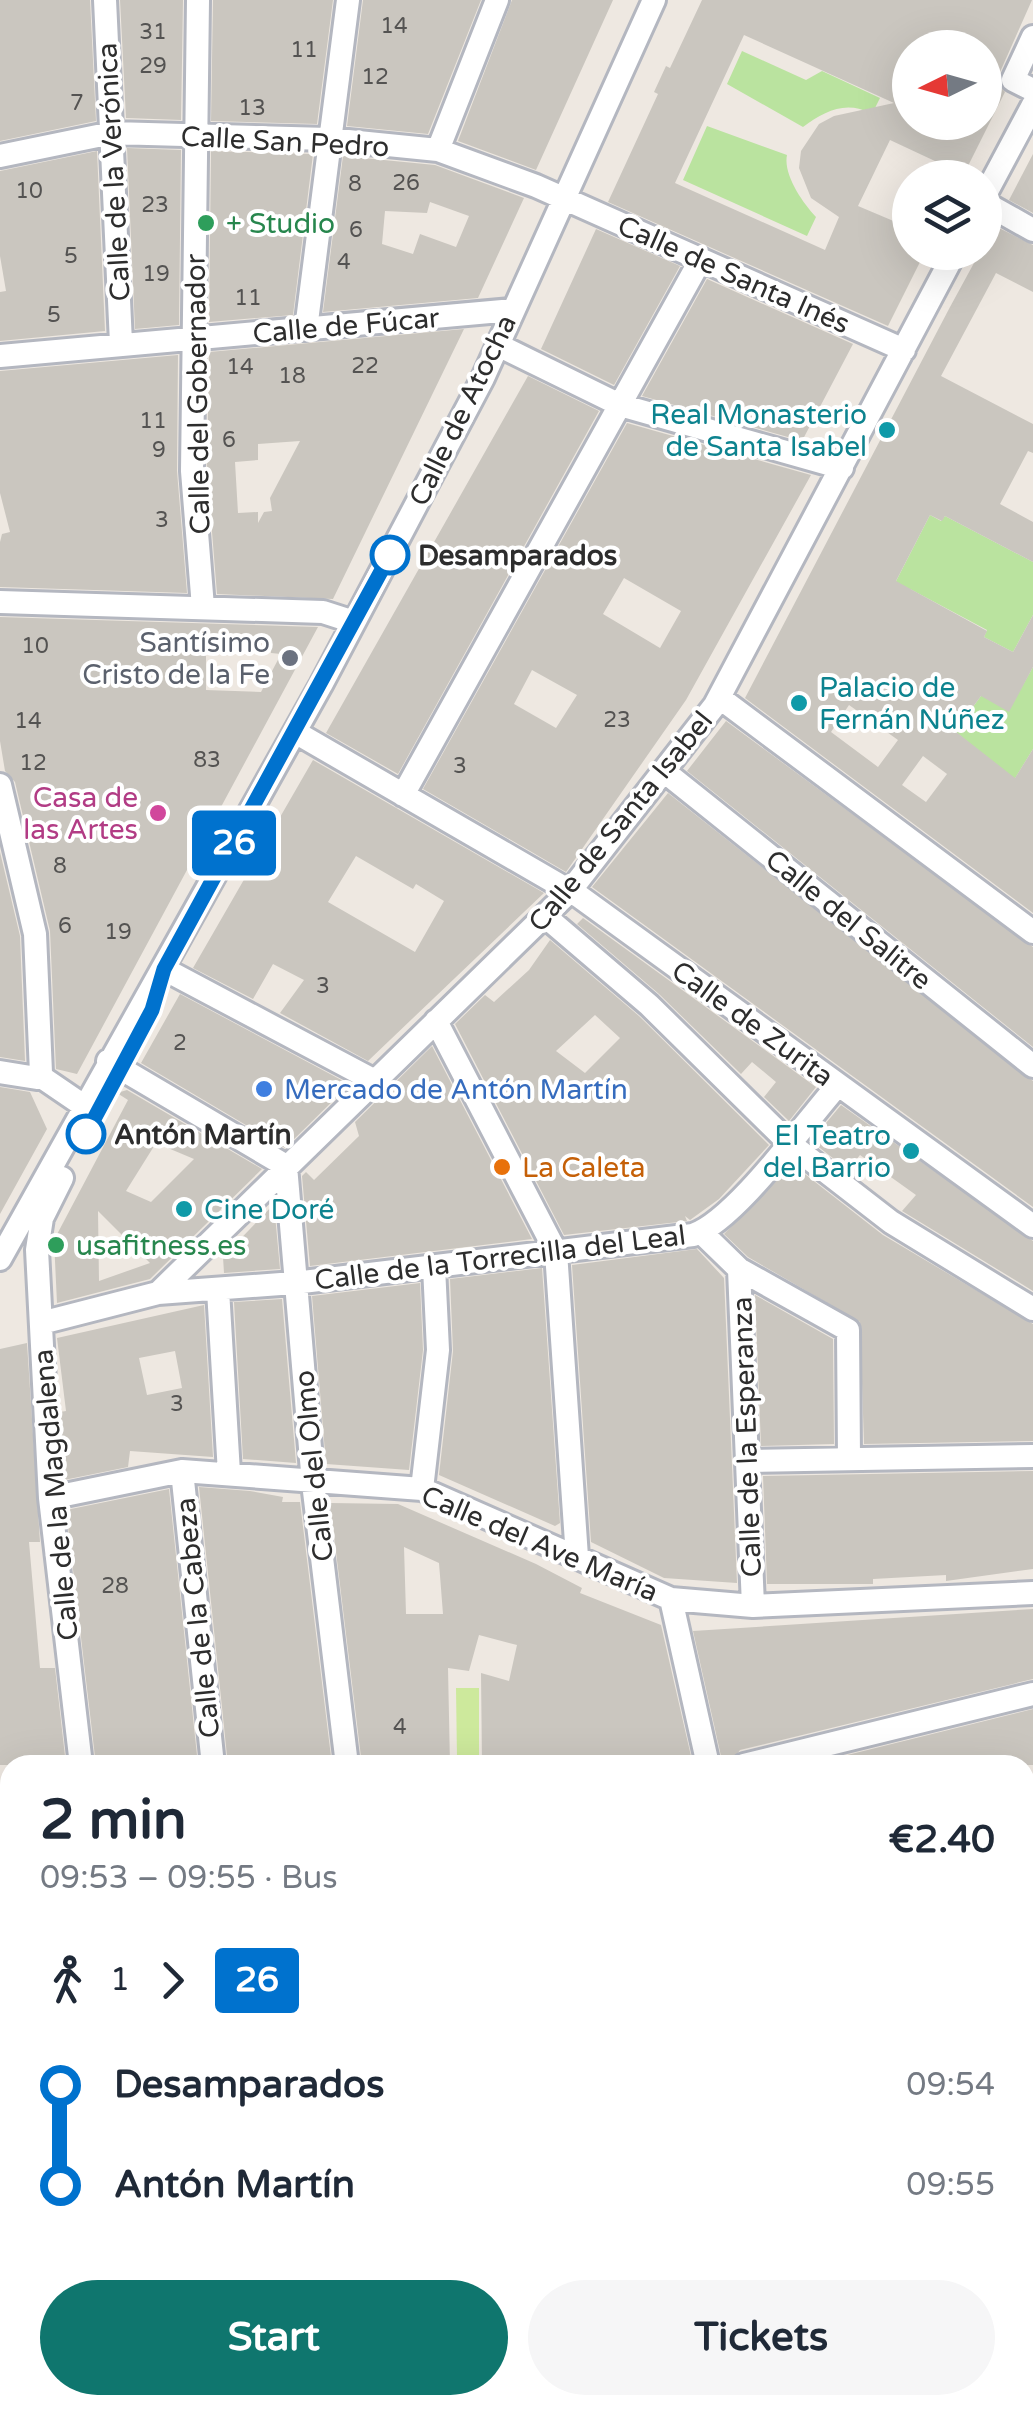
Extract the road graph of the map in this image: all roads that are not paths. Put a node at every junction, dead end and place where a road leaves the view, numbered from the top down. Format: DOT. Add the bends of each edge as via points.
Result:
graph roads {
  1 [pos="106,0"];
  2 [pos="198,0"];
  3 [pos="348,0"];
  4 [pos="498,0"];
  5 [pos="654,0"];
  6 [pos="1033,38"];
  7 [pos="1033,90"];
  8 [pos="1033,105"];
  9 [pos="112,133"];
  10 [pos="197,137"];
  11 [pos="328,139"];
  12 [pos="438,150"];
  13 [pos="0,156"];
  14 [pos="1002,166"];
  15 [pos="564,199"];
  16 [pos="1002,210"];
  17 [pos="1033,230"];
  18 [pos="700,259"];
  19 [pos="946,270"];
  20 [pos="512,310"];
  21 [pos="306,329"];
  22 [pos="193,338"];
  23 [pos="121,343"];
  24 [pos="498,345"];
  25 [pos="904,350"];
  26 [pos="0,356"];
  27 [pos="620,406"];
  28 [pos="842,468"];
  29 [pos="0,602"];
  30 [pos="203,608"];
  31 [pos="354,622"];
  32 [pos="720,698"];
  33 [pos="295,732"];
  34 [pos="665,772"];
  35 [pos="0,786"];
  36 [pos="403,795"];
  37 [pos="7,838"];
  38 [pos="570,890"];
  39 [pos="546,916"];
  40 [pos="1033,932"];
  41 [pos="164,969"];
  42 [pos="436,1021"];
  43 [pos="115,1065"];
  44 [pos="1033,1066"];
  45 [pos="0,1072"];
  46 [pos="41,1074"];
  47 [pos="373,1080"];
  48 [pos="838,1085"];
  49 [pos="84,1106"];
  50 [pos="789,1143"];
  51 [pos="286,1166"];
  52 [pos="41,1225"];
  53 [pos="1033,1226"];
  54 [pos="702,1232"];
  55 [pos="556,1252"];
  56 [pos="0,1259"];
  57 [pos="434,1266"];
  58 [pos="739,1268"];
  59 [pos="294,1282"];
  60 [pos="218,1290"];
  61 [pos="158,1293"];
  62 [pos="1033,1309"];
  63 [pos="40,1323"];
  64 [pos="1033,1456"];
  65 [pos="849,1459"];
  66 [pos="747,1461"];
  67 [pos="182,1471"];
  68 [pos="229,1473"];
  69 [pos="313,1483"];
  70 [pos="422,1489"];
  71 [pos="50,1498"];
  72 [pos="578,1556"];
  73 [pos="1033,1592"];
  74 [pos="671,1600"];
  75 [pos="753,1606"];
  76 [pos="1033,1694"];
  77 [pos="80,1755"];
  78 [pos="212,1755"];
  79 [pos="347,1755"];
  80 [pos="706,1755"];
  81 [pos="785,1755"];
  1 -- 9 [label="street, Calle de la Verónica"];
  2 -- 10 [label="street, Calle del Gobernador"];
  3 -- 11 [label="street"];
  4 -- 12 [label="street"];
  5 -- 15 [label="street, Calle de Atocha"];
  6 -- 7 [label="street" via="1014,80"];
  8 -- 14 [label="street"];
  9 -- 10 [label="street, Calle San Pedro"];
  9 -- 13 [label="street, Calle San Pedro"];
  9 -- 23 [label="street, Calle de la Verónica"];
  10 -- 11 [label="street, Calle San Pedro"];
  10 -- 22 [label="street, Calle del Gobernador"];
  11 -- 12 [label="street, Calle San Pedro"];
  11 -- 21 [label="street"];
  12 -- 15 [label="street, Calle San Pedro"];
  15 -- 18 [label="street, Calle de Santa Inés"];
  15 -- 20 [label="street, Calle de Atocha"];
  16 -- 17 [label="street"];
  18 -- 25 [label="street, Calle de Santa Inés"];
  18 -- 27 [label="street"];
  19 -- 25 [label="street, Calle de Santa Isabel"];
  20 -- 21 [label="street, Calle de Fúcar"];
  20 -- 24 [label="street, Calle de Atocha"];
  21 -- 22 [label="street, Calle de Fúcar"];
  22 -- 23 [label="street, Calle de Fúcar"];
  22 -- 30 [label="street, Calle del Gobernador" via="192,471"];
  23 -- 26 [label="street, Calle de Fúcar"];
  24 -- 27 [label="street"];
  24 -- 31 [label="street, Calle de Atocha"];
  25 -- 28 [label="street, Calle de Santa Isabel"];
  27 -- 28 [label="street"];
  27 -- 36 [label="street"];
  28 -- 32 [label="street, Calle de Santa Isabel"];
  29 -- 30 [label="street"];
  30 -- 31 [label="street" via="323,612"];
  31 -- 33 [label="street, Calle de Atocha"];
  32 -- 34 [label="street, Calle de Santa Isabel"];
  32 -- 40 [label="street"];
  33 -- 36 [label="street, Calle de Zurita"];
  33 -- 41 [label="street, Calle de Atocha"];
  34 -- 38 [label="street, Calle de Santa Isabel"];
  34 -- 44 [label="street, Calle del Salitre"];
  35 -- 37 [label="street"];
  36 -- 38 [label="street, Calle de Zurita"];
  37 -- 46 [label="street" via="35,934"];
  38 -- 39 [label="street, Calle de Santa Isabel"];
  38 -- 48 [label="street, Calle de Zurita"];
  39 -- 42 [label="street, Calle de Santa Isabel"];
  39 -- 50 [label="street" via="649,1005"];
  41 -- 43 [label="street, Calle de Atocha"];
  41 -- 47 [label="street"];
  42 -- 47 [label="street, Calle de Santa Isabel"];
  42 -- 55 [label="street"];
  43 -- 49 [label="street, Calle de Atocha"];
  43 -- 51 [label="street"];
  43 -- 52 [label="street, Calle de Atocha"];
  45 -- 46 [label="street"];
  46 -- 49 [label="street"];
  47 -- 51 [label="street, Calle de Santa Isabel"];
  48 -- 50 [label="street, Calle de la Torrecilla del Leal"];
  48 -- 53 [label="street, Calle de Zurita"];
  49 -- 56 [label="street, Calle de Atocha"];
  50 -- 54 [label="street, Calle de la Torrecilla del Leal"];
  50 -- 62 [label="street" via="891,1222"];
  51 -- 59 [label="street, Calle del Olmo"];
  51 -- 61 [label="street, Calle de Santa Isabel"];
  52 -- 63 [label="street, Calle de la Magdalena"];
  54 -- 55 [label="street, Calle de la Torrecilla del Leal"];
  54 -- 58 [label="street"];
  55 -- 57 [label="street, Calle de la Torrecilla del Leal"];
  55 -- 72 [label="street"];
  57 -- 59 [label="street, Calle de la Torrecilla del Leal"];
  57 -- 70 [label="street" via="438,1350"];
  58 -- 65 [label="street" via="848,1330"];
  58 -- 66 [label="street, Calle de la Esperanza"];
  59 -- 60 [label="street, Calle de la Torrecilla del Leal"];
  59 -- 69 [label="street, Calle del Olmo"];
  60 -- 61 [label="street, Calle de la Torrecilla del Leal"];
  60 -- 68 [label="street"];
  61 -- 63 [label="street"];
  63 -- 71 [label="street, Calle de la Magdalena"];
  64 -- 65 [label="street"];
  65 -- 66 [label="street"];
  66 -- 75 [label="street, Calle de la Esperanza"];
  67 -- 68 [label="street, Calle del Ave María"];
  67 -- 71 [label="street, Calle del Ave María"];
  67 -- 78 [label="street, Calle de la Cabeza"];
  68 -- 69 [label="street, Calle del Ave María"];
  69 -- 70 [label="street, Calle del Ave María"];
  69 -- 79 [label="street, Calle del Olmo"];
  70 -- 72 [label="street, Calle del Ave María"];
  71 -- 77 [label="street, Calle de la Magdalena"];
  72 -- 74 [label="street, Calle del Ave María"];
  73 -- 75 [label="street, Calle del Ave María"];
  74 -- 75 [label="street, Calle del Ave María"];
  74 -- 80 [label="street"];
  76 -- 81 [label="street"];
}
